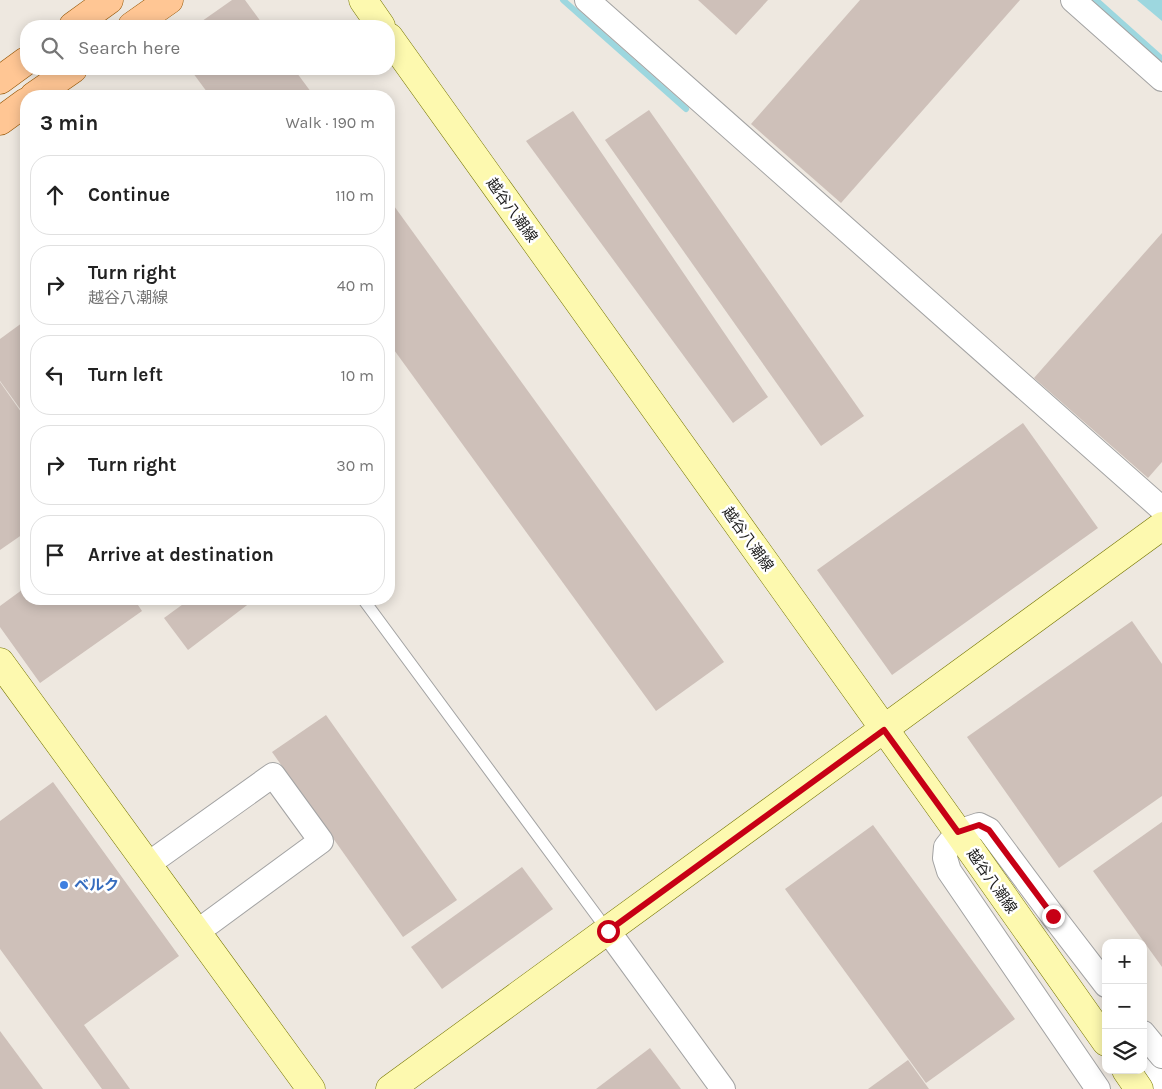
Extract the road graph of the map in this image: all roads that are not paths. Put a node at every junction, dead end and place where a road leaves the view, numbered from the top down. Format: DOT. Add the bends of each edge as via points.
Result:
graph roads {
  1 [pos="109,0"];
  2 [pos="169,0"];
  3 [pos="362,0"];
  4 [pos="587,0"];
  5 [pos="1073,0"];
  6 [pos="81,20"];
  7 [pos="141,20"];
  8 [pos="377,20"];
  9 [pos="395,45"];
  10 [pos="20,65"];
  11 [pos="64,75"];
  12 [pos="1162,79"];
  13 [pos="0,80"];
  14 [pos="43,90"];
  15 [pos="20,106"];
  16 [pos="0,121"];
  17 [pos="1162,509"];
  18 [pos="1162,526"];
  19 [pos="367,605"];
  20 [pos="0,662"];
  21 [pos="884,730"];
  22 [pos="958,832"];
  23 [pos="147,864"];
  24 [pos="608,931"];
  25 [pos="197,932"];
  26 [pos="1105,984"];
  27 [pos="1102,1036"];
  28 [pos="1147,1037"];
  29 [pos="1162,1056"];
  30 [pos="311,1089"];
  31 [pos="390,1089"];
  32 [pos="723,1089"];
  33 [pos="1098,1089"];
  1 -- 6 [label="main road"];
  2 -- 7 [label="main road"];
  3 -- 8 [label="street"];
  4 -- 17 [label="street"];
  5 -- 12 [label="street"];
  9 -- 21 [label="street, 越谷八潮線"];
  10 -- 13 [label="main road"];
  11 -- 14 [label="main road"];
  15 -- 16 [label="main road"];
  18 -- 21 [label="street"];
  19 -- 24 [label="lane"];
  20 -- 23 [label="street"];
  21 -- 22 [label="street, 越谷八潮線"];
  21 -- 24 [label="street"];
  22 -- 26 [label="street" via="979,825 989,830"];
  22 -- 27 [label="street, 越谷八潮線"];
  22 -- 33 [label="street" via="946,847 944,858 949,871"];
  23 -- 25 [label="street"];
  23 -- 25 [label="street" via="273,775 311,826 321,841"];
  24 -- 31 [label="street"];
  24 -- 32 [label="street"];
  25 -- 30 [label="street"];
  28 -- 29 [label="street"];
}
